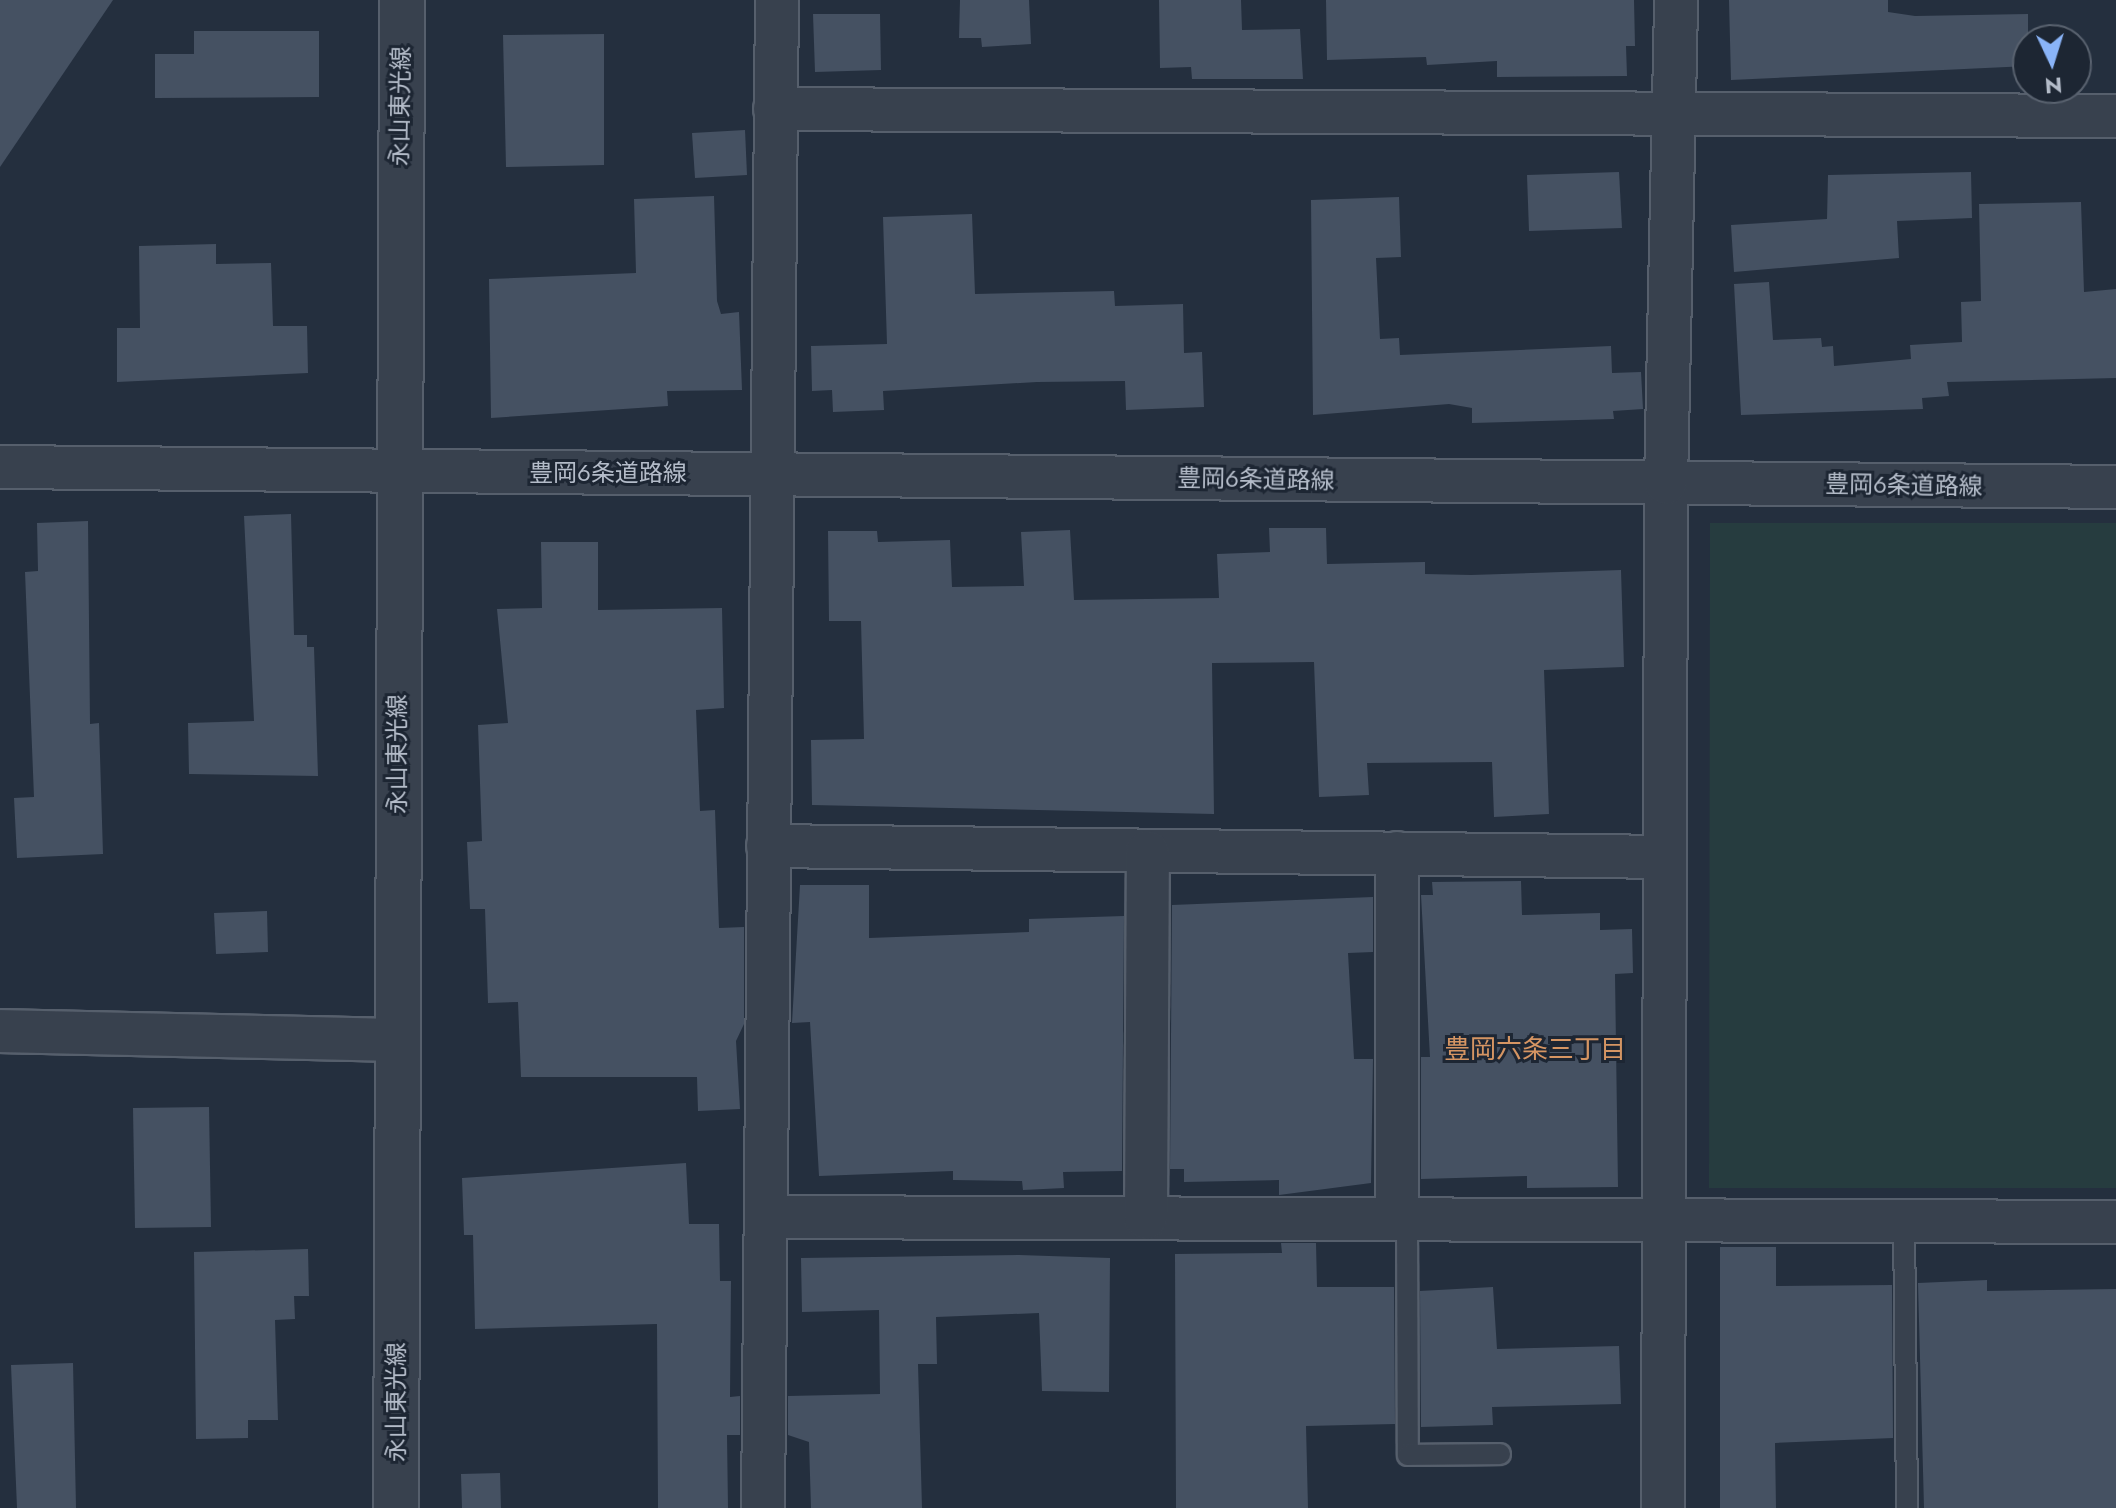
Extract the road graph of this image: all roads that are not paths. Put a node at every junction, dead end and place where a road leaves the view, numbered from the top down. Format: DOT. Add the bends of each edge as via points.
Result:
graph roads {
  1 [pos="402,0"];
  2 [pos="777,0"];
  3 [pos="1676,0"];
  4 [pos="775,109"];
  5 [pos="1676,115"];
  6 [pos="2116,116"];
  7 [pos="0,467"];
  8 [pos="396,473"];
  9 [pos="774,474"];
  10 [pos="1666,483"];
  11 [pos="2116,487"];
  12 [pos="768,846"];
  13 [pos="1148,852"];
  14 [pos="1397,853"];
  15 [pos="1665,857"];
  16 [pos="0,1031"];
  17 [pos="398,1040"];
  18 [pos="766,1217"];
  19 [pos="1146,1218"];
  20 [pos="1402,1218"];
  21 [pos="1667,1218"];
  22 [pos="1904,1220"];
  23 [pos="2116,1222"];
  24 [pos="1500,1454"];
  25 [pos="396,1508"];
  26 [pos="763,1508"];
  27 [pos="1663,1508"];
  28 [pos="1907,1508"];
  1 -- 8 [label="street, 永山東光線"];
  2 -- 4 [label="street"];
  3 -- 5 [label="street"];
  4 -- 5 [label="street"];
  4 -- 9 [label="street"];
  5 -- 6 [label="street"];
  5 -- 10 [label="street"];
  7 -- 8 [label="street, 豊岡6条道路線"];
  8 -- 9 [label="street, 豊岡6条道路線"];
  8 -- 17 [label="street, 永山東光線"];
  9 -- 10 [label="street, 豊岡6条道路線"];
  9 -- 12 [label="street"];
  10 -- 11 [label="street, 豊岡6条道路線"];
  10 -- 15 [label="street"];
  12 -- 13 [label="street"];
  12 -- 18 [label="street"];
  13 -- 14 [label="street"];
  13 -- 19 [label="street"];
  14 -- 15 [label="street"];
  14 -- 20 [label="street"];
  15 -- 21 [label="street"];
  16 -- 17 [label="street"];
  17 -- 25 [label="street, 永山東光線"];
  18 -- 19 [label="street"];
  18 -- 26 [label="street"];
  19 -- 20 [label="street"];
  20 -- 21 [label="street"];
  20 -- 24 [label="lane" via="1408,1455"];
  21 -- 22 [label="street"];
  21 -- 27 [label="street"];
  22 -- 23 [label="street"];
  22 -- 28 [label="lane"];
}
